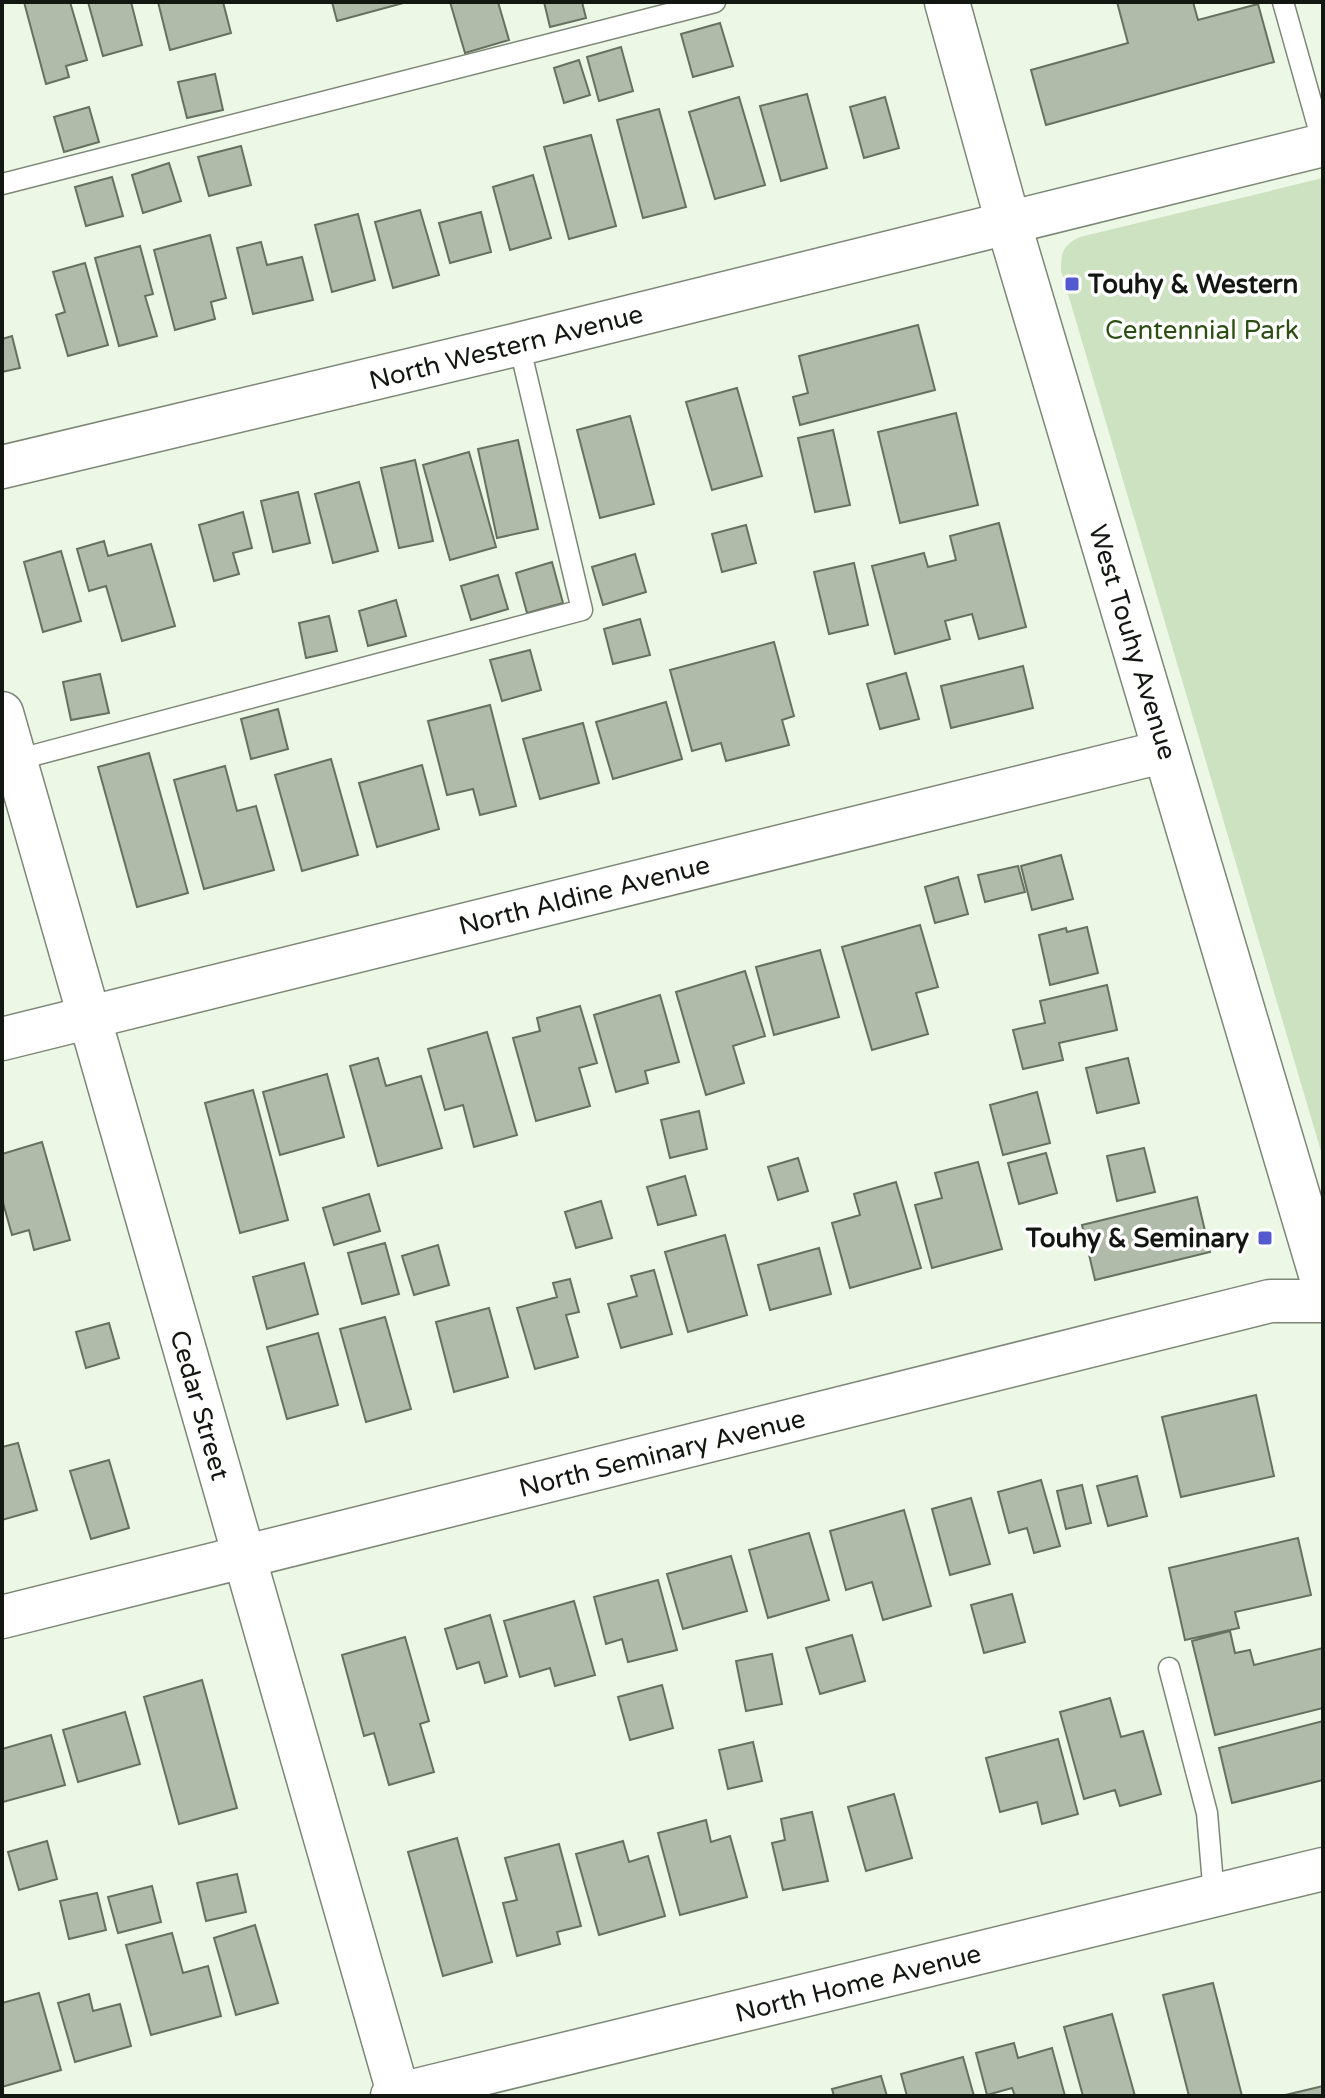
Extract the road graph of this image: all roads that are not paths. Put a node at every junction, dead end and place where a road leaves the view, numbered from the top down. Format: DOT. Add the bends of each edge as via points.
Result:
graph roads {
  1 [pos="715,2"];
  2 [pos="947,2"];
  3 [pos="1283,2"];
  4 [pos="1323,145"];
  5 [pos="2,184"];
  6 [pos="1008,222"];
  7 [pos="519,344"];
  8 [pos="2,467"];
  9 [pos="2,713"];
  10 [pos="1166,751"];
  11 [pos="16,760"];
  12 [pos="90,1017"];
  13 [pos="2,1039"];
  14 [pos="1323,1281"];
  15 [pos="1323,1301"];
  16 [pos="243,1557"];
  17 [pos="2,1617"];
  18 [pos="1169,1668"];
  19 [pos="1323,1869"];
  20 [pos="1214,1896"];
  21 [pos="396,2095"];
  1 -- 5 [label="lane"];
  2 -- 6 [label="main road, West Touhy Avenue"];
  3 -- 4 [label="lane"];
  4 -- 6 [label="street, North Western Avenue"];
  6 -- 7 [label="street, North Western Avenue"];
  6 -- 10 [label="main road, West Touhy Avenue"];
  7 -- 8 [label="street, North Western Avenue"];
  7 -- 11 [label="lane" via="582,610"];
  9 -- 11 [label="street, Cedar Street"];
  10 -- 12 [label="street, North Aldine Avenue"];
  10 -- 14 [label="main road, West Touhy Avenue"];
  11 -- 12 [label="street, Cedar Street"];
  12 -- 13 [label="street, North Aldine Avenue"];
  12 -- 16 [label="street, Cedar Street"];
  15 -- 16 [label="street, North Seminary Avenue" via="1270,1301"];
  16 -- 17 [label="street, North Seminary Avenue"];
  16 -- 21 [label="street, Cedar Street"];
  18 -- 20 [label="lane" via="1207,1813"];
  19 -- 20 [label="street, North Home Avenue"];
  20 -- 21 [label="street, North Home Avenue"];
}
